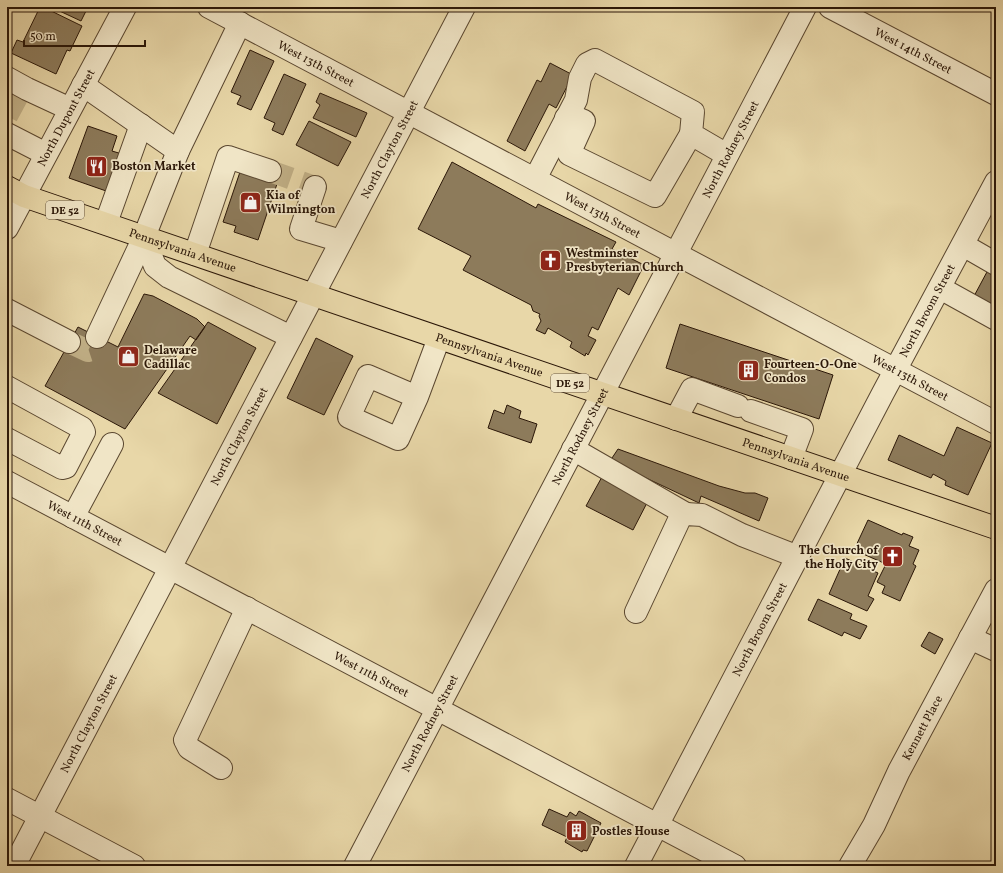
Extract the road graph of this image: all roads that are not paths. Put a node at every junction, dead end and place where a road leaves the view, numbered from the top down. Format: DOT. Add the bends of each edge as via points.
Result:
graph roads {
  1 [pos="125,7"];
  2 [pos="209,7"];
  3 [pos="464,7"];
  4 [pos="805,7"];
  5 [pos="830,7"];
  6 [pos="240,23"];
  7 [pos="17,85"];
  8 [pos="83,85"];
  9 [pos="996,94"];
  10 [pos="70,109"];
  11 [pos="409,113"];
  12 [pos="566,118"];
  13 [pos="142,126"];
  14 [pos="7,134"];
  15 [pos="690,134"];
  16 [pos="178,151"];
  17 [pos="46,154"];
  18 [pos="727,155"];
  19 [pos="270,171"];
  20 [pos="534,179"];
  21 [pos="996,182"];
  22 [pos="315,187"];
  23 [pos="16,191"];
  24 [pos="106,223"];
  25 [pos="7,228"];
  26 [pos="144,237"];
  27 [pos="341,241"];
  28 [pos="963,245"];
  29 [pos="195,254"];
  30 [pos="676,254"];
  31 [pos="996,264"];
  32 [pos="940,288"];
  33 [pos="313,295"];
  34 [pos="7,310"];
  35 [pos="996,319"];
  36 [pos="97,337"];
  37 [pos="291,338"];
  38 [pos="439,338"];
  39 [pos="69,342"];
  40 [pos="896,370"];
  41 [pos="7,387"];
  42 [pos="602,394"];
  43 [pos="417,397"];
  44 [pos="676,419"];
  45 [pos="996,423"];
  46 [pos="7,439"];
  47 [pos="112,444"];
  48 [pos="573,449"];
  49 [pos="790,458"];
  50 [pos="840,475"];
  51 [pos="7,482"];
  52 [pos="686,514"];
  53 [pos="73,517"];
  54 [pos="996,528"];
  55 [pos="798,557"];
  56 [pos="170,568"];
  57 [pos="996,590"];
  58 [pos="247,608"];
  59 [pos="636,612"];
  60 [pos="970,638"];
  61 [pos="996,650"];
  62 [pos="437,709"];
  63 [pos="221,768"];
  64 [pos="7,799"];
  65 [pos="40,816"];
  66 [pos="658,825"];
  67 [pos="14,866"];
  68 [pos="134,866"];
  69 [pos="355,866"];
  70 [pos="636,866"];
  71 [pos="735,866"];
  72 [pos="850,866"];
  1 -- 8 [label="street, North Dupont Street"];
  2 -- 6 [label="street, West 13th Street"];
  3 -- 11 [label="street, North Clayton Street"];
  4 -- 18 [label="street, North Rodney Street"];
  5 -- 9 [label="street, West 14th Street"];
  6 -- 11 [label="street, West 13th Street"];
  6 -- 16 [label="street"];
  7 -- 10 [label="street"];
  8 -- 10 [label="street, North Dupont Street"];
  8 -- 13 [label="street"];
  10 -- 17 [label="street, North Dupont Street"];
  11 -- 20 [label="street, West 13th Street"];
  11 -- 27 [label="street, North Clayton Street"];
  12 -- 15 [label="street" via="576,100 580,78 587,64 596,60 693,112"];
  12 -- 15 [label="street" via="584,121 569,154 655,196"];
  12 -- 20 [label="street"];
  13 -- 16 [label="street"];
  13 -- 24 [label="street"];
  14 -- 17 [label="street"];
  15 -- 18 [label="street"];
  16 -- 26 [label="street"];
  17 -- 23 [label="street, North Dupont Street"];
  18 -- 30 [label="street, North Rodney Street"];
  19 -- 29 [label="street" via="228,157"];
  20 -- 30 [label="street, West 13th Street"];
  21 -- 28 [label="street, North Broom Street"];
  22 -- 27 [label="street" via="301,228"];
  23 -- 24 [label="main road, Pennsylvania Avenue / DE 52"];
  23 -- 25 [label="street, North Dupont Street"];
  24 -- 26 [label="main road, Pennsylvania Avenue / DE 52"];
  26 -- 29 [label="main road, Pennsylvania Avenue / DE 52"];
  26 -- 36 [label="street"];
  26 -- 37 [label="street" via="155,266 168,277"];
  27 -- 33 [label="street, North Clayton Street"];
  28 -- 31 [label="street"];
  28 -- 32 [label="street, North Broom Street"];
  29 -- 33 [label="main road, Pennsylvania Avenue / DE 52"];
  30 -- 40 [label="street, West 13th Street"];
  30 -- 42 [label="street, North Rodney Street"];
  32 -- 35 [label="street"];
  32 -- 40 [label="street, North Broom Street"];
  33 -- 37 [label="street, North Clayton Street"];
  33 -- 38 [label="main road, Pennsylvania Avenue / DE 52"];
  34 -- 39 [label="street"];
  37 -- 56 [label="street, North Clayton Street"];
  38 -- 42 [label="main road, Pennsylvania Avenue / DE 52"];
  38 -- 43 [label="street"];
  40 -- 45 [label="street, West 13th Street"];
  40 -- 50 [label="street, North Broom Street"];
  41 -- 46 [label="street" via="82,428 84,432 66,467 62,468"];
  42 -- 44 [label="main road, Pennsylvania Avenue / DE 52"];
  42 -- 48 [label="street, North Rodney Street"];
  44 -- 49 [label="main road, Pennsylvania Avenue / DE 52"];
  44 -- 49 [label="street" via="692,389 802,428"];
  47 -- 53 [label="street"];
  48 -- 52 [label="street"];
  48 -- 62 [label="street, North Rodney Street"];
  49 -- 50 [label="main road, Pennsylvania Avenue / DE 52"];
  50 -- 54 [label="main road, Pennsylvania Avenue / DE 52"];
  50 -- 55 [label="street, North Broom Street"];
  51 -- 53 [label="street, West 11th Street"];
  52 -- 55 [label="street" via="702,515 742,535"];
  52 -- 59 [label="street" via="680,518"];
  53 -- 56 [label="street, West 11th Street"];
  55 -- 66 [label="street, North Broom Street"];
  56 -- 58 [label="street, West 11th Street"];
  56 -- 65 [label="street, North Clayton Street"];
  57 -- 60 [label="street, Kennett Place"];
  58 -- 62 [label="street, West 11th Street"];
  58 -- 63 [label="street" via="185,740 189,748"];
  60 -- 61 [label="street"];
  60 -- 72 [label="street, Kennett Place" via="899,771 882,811"];
  62 -- 66 [label="street, West 11th Street"];
  62 -- 69 [label="street, North Rodney Street"];
  64 -- 65 [label="street"];
  65 -- 67 [label="street, North Clayton Street"];
  65 -- 68 [label="street"];
  66 -- 70 [label="street, North Broom Street"];
  66 -- 71 [label="street, West 11th Street"];
}
